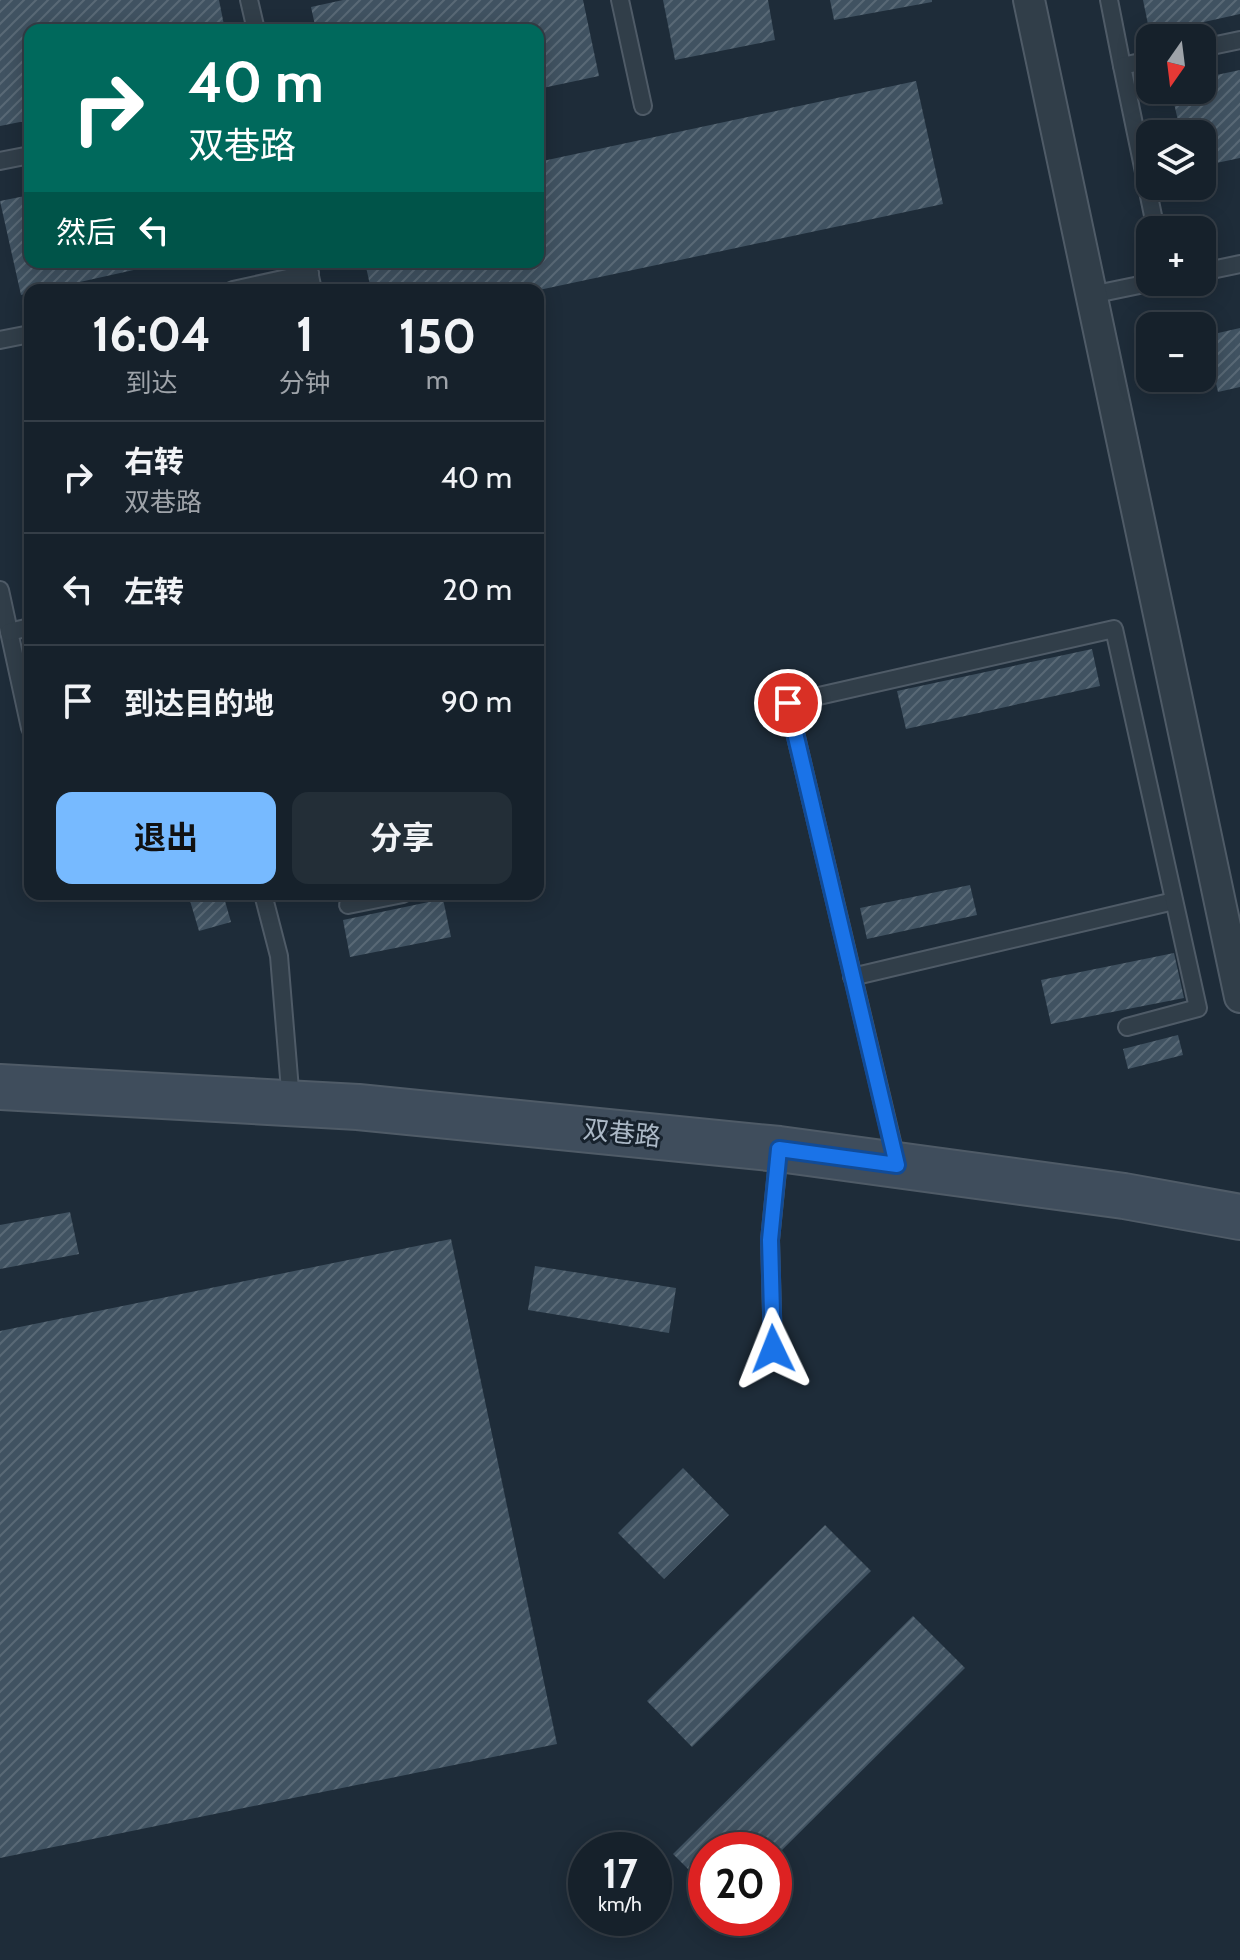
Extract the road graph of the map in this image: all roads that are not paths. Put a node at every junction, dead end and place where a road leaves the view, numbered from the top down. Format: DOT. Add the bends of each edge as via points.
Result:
graph roads {
  1 [pos="249,0"];
  2 [pos="620,0"];
  3 [pos="1029,0"];
  4 [pos="1109,0"];
  5 [pos="255,24"];
  6 [pos="1240,40"];
  7 [pos="1216,45"];
  8 [pos="1136,63"];
  9 [pos="1122,66"];
  10 [pos="643,106"];
  11 [pos="24,156"];
  12 [pos="0,161"];
  13 [pos="1153,216"];
  14 [pos="1240,264"];
  15 [pos="1216,269"];
  16 [pos="310,275"];
  17 [pos="264,284"];
  18 [pos="1136,286"];
  19 [pos="1091,295"];
  20 [pos="24,335"];
  21 [pos="0,340"];
  22 [pos="0,590"];
  23 [pos="24,628"];
  24 [pos="9,632"];
  25 [pos="24,701"];
  26 [pos="265,900"];
  27 [pos="373,900"];
  28 [pos="1174,901"];
  29 [pos="348,905"];
  30 [pos="852,977"];
  31 [pos="1240,997"];
  32 [pos="1127,1027"];
  33 [pos="0,1087"];
  34 [pos="292,1104"];
  35 [pos="779,1149"];
  36 [pos="897,1165"];
  37 [pos="1240,1217"];
  38 [pos="773,1349"];
  1 -- 5 [label="lane"];
  2 -- 10 [label="lane"];
  3 -- 19 [label="street"];
  4 -- 9 [label="lane"];
  6 -- 7 [label="lane"];
  8 -- 9 [label="lane"];
  9 -- 13 [label="lane"];
  11 -- 12 [label="lane"];
  14 -- 15 [label="lane"];
  16 -- 17 [label="lane"];
  18 -- 19 [label="lane"];
  19 -- 31 [label="street"];
  20 -- 21 [label="lane"];
  22 -- 24 [label="lane"];
  23 -- 24 [label="lane"];
  24 -- 25 [label="lane"];
  26 -- 34 [label="lane" via="279,956"];
  27 -- 29 [label="lane"];
  28 -- 30 [label="lane"];
  28 -- 30 [label="lane" via="1114,629 788,703"];
  28 -- 32 [label="lane" via="1198,1008"];
  30 -- 36 [label="lane"];
  33 -- 34 [label="main road, 双巷路"];
  34 -- 35 [label="main road, 双巷路"];
  35 -- 36 [label="main road, 双巷路"];
  35 -- 38 [label="lane" via="770,1240"];
  36 -- 37 [label="main road, 双巷路"];
}
